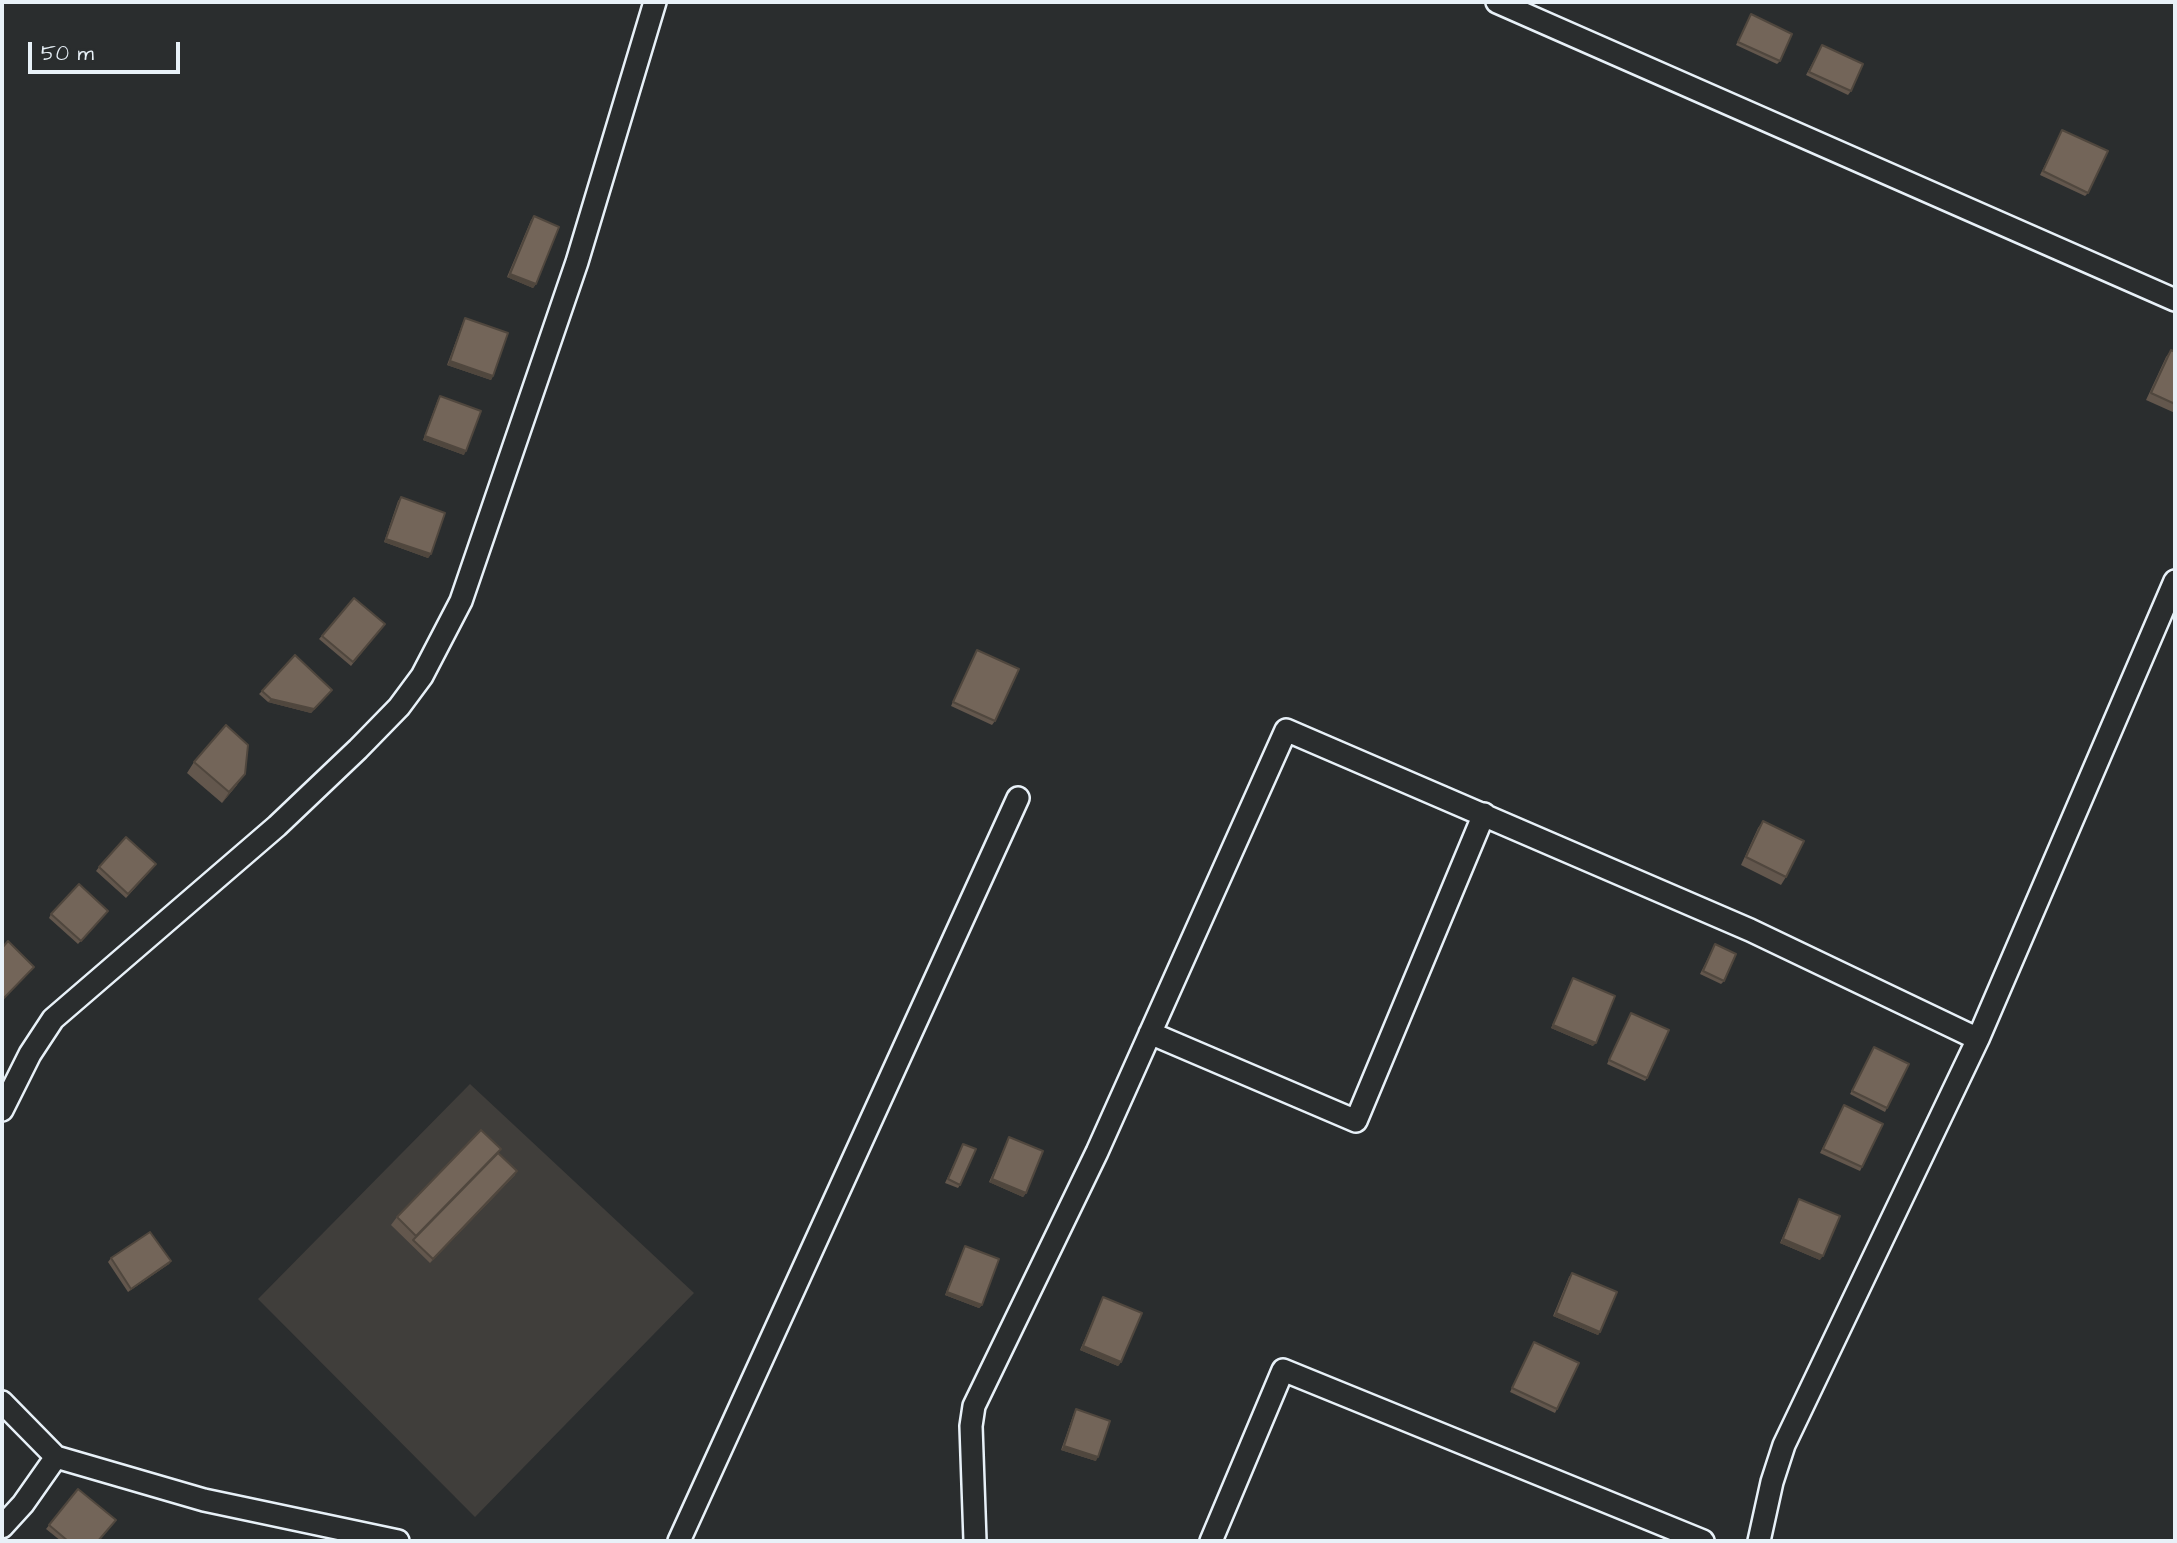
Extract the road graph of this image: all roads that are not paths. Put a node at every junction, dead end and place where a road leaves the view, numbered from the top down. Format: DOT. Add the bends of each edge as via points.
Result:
graph roads {
  1 [pos="655,2"];
  2 [pos="1497,2"];
  3 [pos="2175,300"];
  4 [pos="2175,581"];
  5 [pos="1018,799"];
  6 [pos="1484,814"];
  7 [pos="1150,1032"];
  8 [pos="1978,1039"];
  9 [pos="2,1110"];
  10 [pos="2,1402"];
  11 [pos="56,1457"];
  12 [pos="2,1527"];
  13 [pos="398,1541"];
  14 [pos="679,1541"];
  15 [pos="975,1541"];
  16 [pos="1211,1541"];
  17 [pos="1703,1541"];
  18 [pos="1759,1541"];
  1 -- 9 [label="street" via="576,262 461,601 422,676 399,707 287,817 53,1019"];
  2 -- 3 [label="street"];
  4 -- 8 [label="street"];
  5 -- 14 [label="street"];
  6 -- 7 [label="street" via="1286,730"];
  6 -- 7 [label="street" via="1356,1121"];
  6 -- 8 [label="street" via="1750,930"];
  7 -- 15 [label="street" via="974,1406"];
  8 -- 18 [label="street" via="1799,1410 1772,1482"];
  10 -- 11 [label="street"];
  11 -- 12 [label="street"];
  11 -- 13 [label="street" via="204,1500"];
  16 -- 17 [label="street" via="1283,1370"];
}
